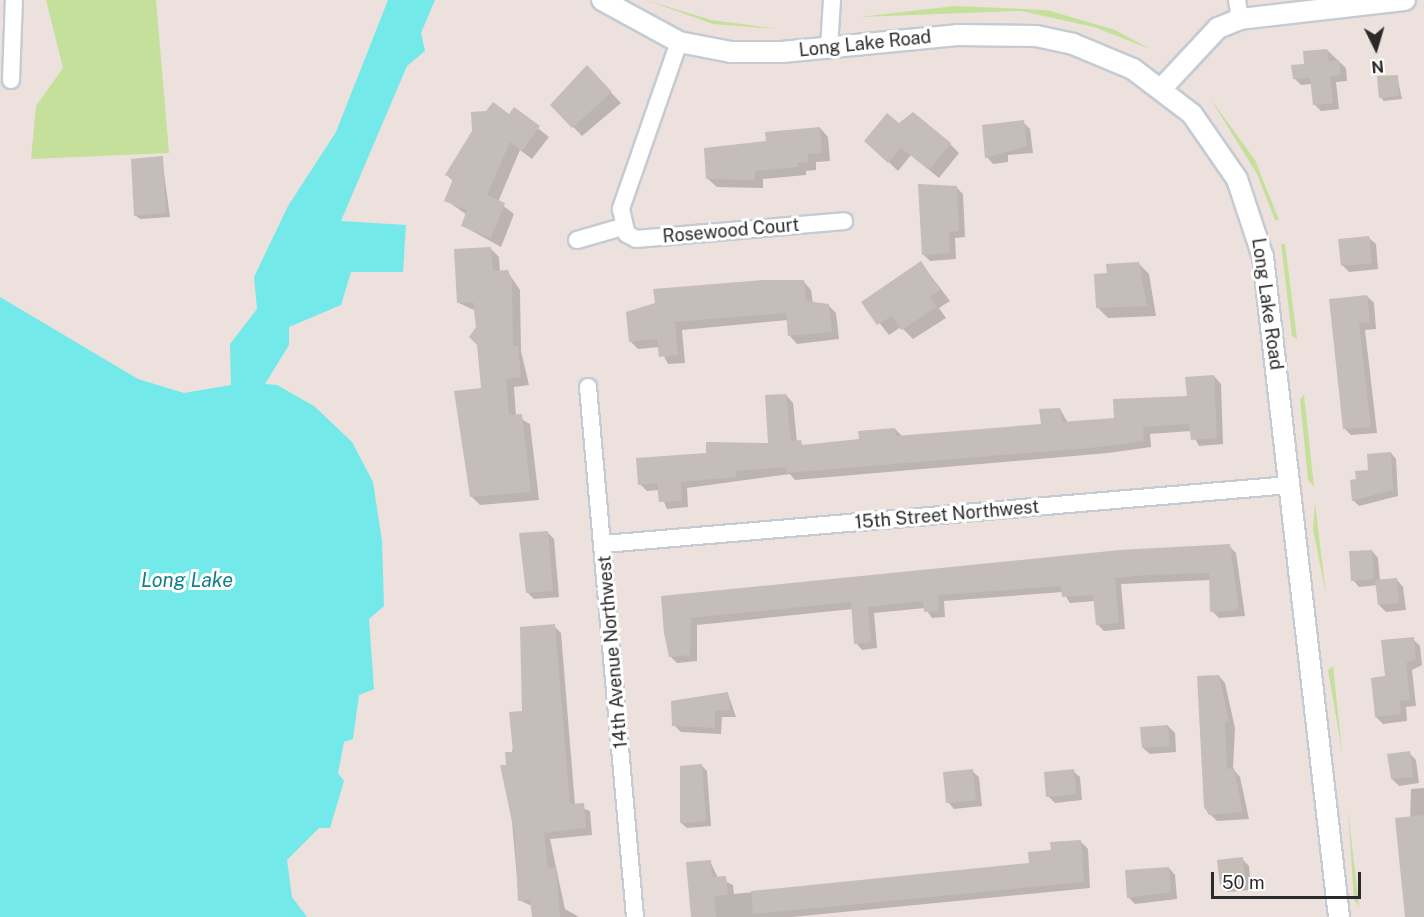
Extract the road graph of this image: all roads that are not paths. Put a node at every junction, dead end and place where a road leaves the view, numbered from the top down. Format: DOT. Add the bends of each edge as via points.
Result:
graph roads {
  1 [pos="14,0"];
  2 [pos="602,0"];
  3 [pos="832,0"];
  4 [pos="1405,0"];
  5 [pos="1238,10"];
  6 [pos="679,42"];
  7 [pos="829,48"];
  8 [pos="11,80"];
  9 [pos="1162,88"];
  10 [pos="843,221"];
  11 [pos="622,228"];
  12 [pos="577,240"];
  13 [pos="588,387"];
  14 [pos="1289,485"];
  15 [pos="604,544"];
  16 [pos="635,917"];
  17 [pos="1339,917"];
  1 -- 8 [label="street"];
  2 -- 6 [label="street, Long Lake Road"];
  3 -- 7 [label="street"];
  4 -- 5 [label="street"];
  5 -- 9 [label="street"];
  6 -- 7 [label="street, Long Lake Road" via="768,53"];
  6 -- 11 [label="street" via="621,208"];
  7 -- 9 [label="street, Long Lake Road" via="957,35 1036,36 1104,54"];
  9 -- 14 [label="street, Long Lake Road" via="1215,144 1253,218 1267,280"];
  10 -- 11 [label="street, Rosewood Court" via="636,239"];
  11 -- 12 [label="street"];
  13 -- 15 [label="street, 14th Avenue Northwest"];
  14 -- 15 [label="street, 15th Street Northwest"];
  14 -- 17 [label="street, Long Lake Road"];
  15 -- 16 [label="street, 14th Avenue Northwest"];
}
